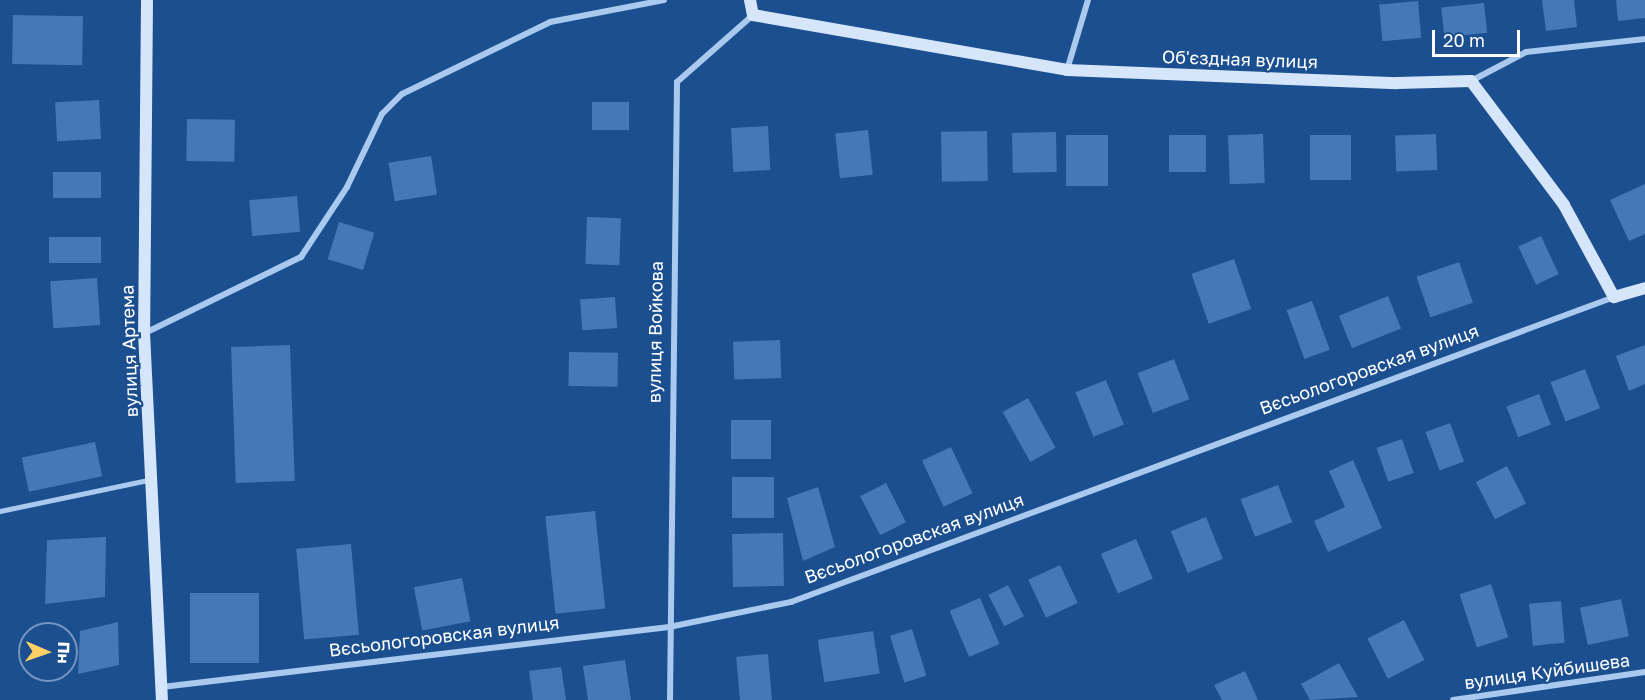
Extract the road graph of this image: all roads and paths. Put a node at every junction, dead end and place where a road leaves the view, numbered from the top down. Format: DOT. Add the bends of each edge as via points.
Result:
graph roads {
  1 [pos="147,0"];
  2 [pos="664,0"];
  3 [pos="750,0"];
  4 [pos="1088,0"];
  5 [pos="753,15"];
  6 [pos="1645,39"];
  7 [pos="1067,70"];
  8 [pos="1471,81"];
  9 [pos="1645,288"];
  10 [pos="1614,297"];
  11 [pos="144,333"];
  12 [pos="151,480"];
  13 [pos="0,511"];
  14 [pos="669,627"];
  15 [pos="1645,672"];
  16 [pos="162,694"];
  17 [pos="670,700"];
  18 [pos="1454,700"];
  1 -- 11 [label="street, вулиця Артема"];
  2 -- 11 [label="street" via="550,22 402,94 382,114 347,187 301,257"];
  3 -- 5 [label="street"];
  4 -- 7 [label="street"];
  5 -- 7 [label="street, Об'єздная вулиця"];
  5 -- 14 [label="street, вулиця Войкова" via="677,82"];
  6 -- 8 [label="street" via="1526,52"];
  7 -- 8 [label="street, Об'єздная вулиця" via="1397,83"];
  8 -- 10 [label="street" via="1564,205"];
  9 -- 10 [label="street, Вєсьологоровская вулиця"];
  10 -- 14 [label="street, Вєсьологоровская вулиця" via="791,602"];
  11 -- 12 [label="street, вулиця Артема"];
  12 -- 13 [label="lane"];
  12 -- 16 [label="street, вулиця Артема"];
  14 -- 16 [label="street, Вєсьологоровская вулиця"];
  14 -- 17 [label="street, вулиця Войкова"];
  15 -- 18 [label="street, вулиця Куйбишева"];
}
